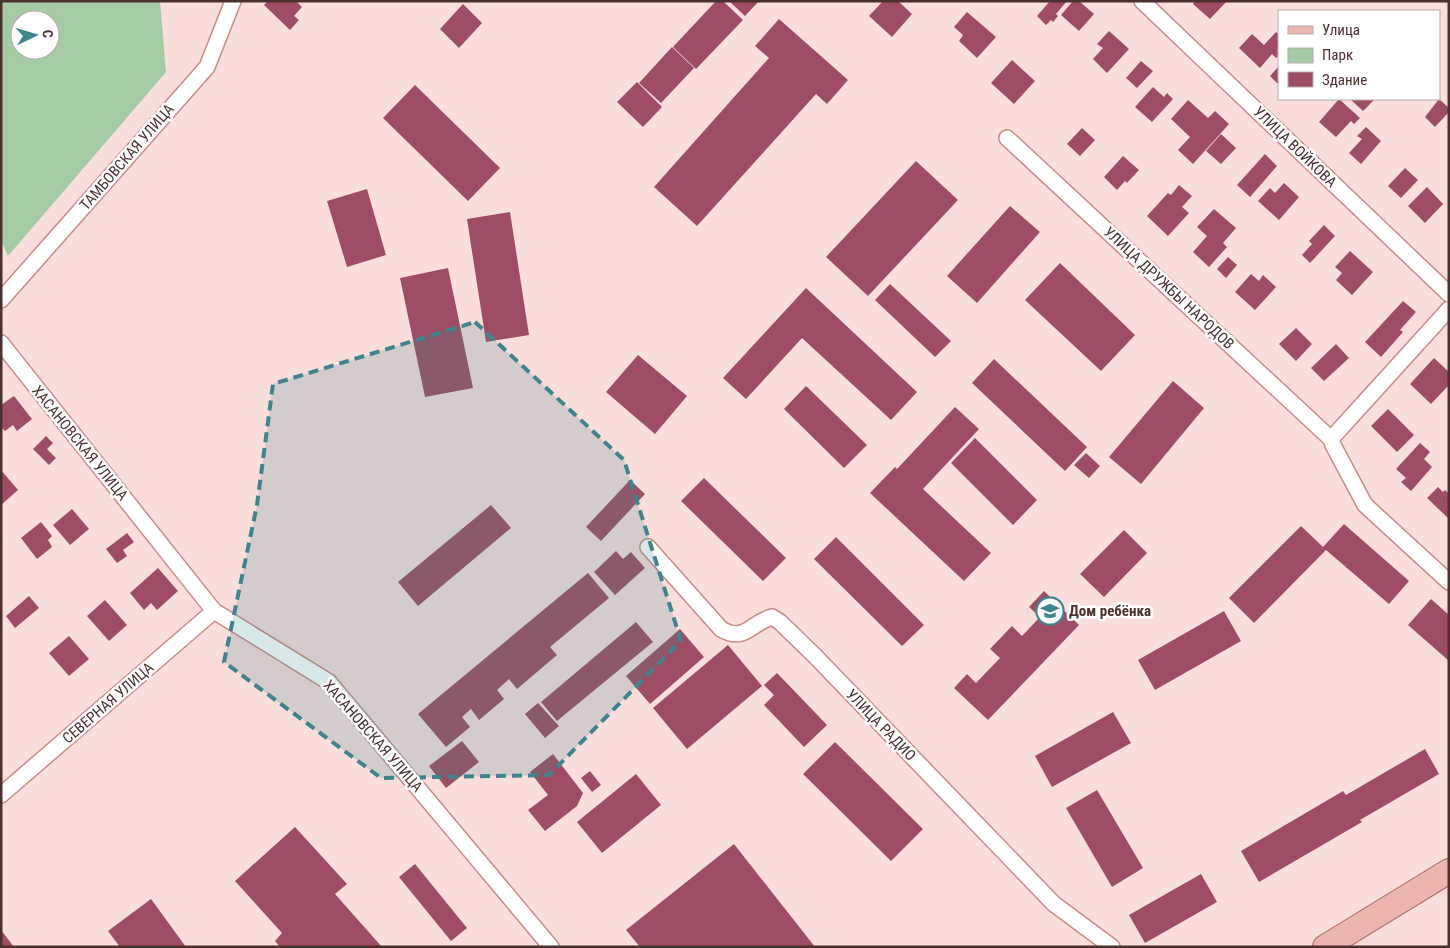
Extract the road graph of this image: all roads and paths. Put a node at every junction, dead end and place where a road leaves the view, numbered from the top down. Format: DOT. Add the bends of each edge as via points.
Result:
graph roads {
  1 [pos="233,1"];
  2 [pos="1142,1"];
  3 [pos="1007,138"];
  4 [pos="1449,294"];
  5 [pos="1,300"];
  6 [pos="1449,309"];
  7 [pos="1,343"];
  8 [pos="1331,438"];
  9 [pos="648,547"];
  10 [pos="1449,582"];
  11 [pos="214,611"];
  12 [pos="1,795"];
  13 [pos="1449,871"];
  14 [pos="551,947"];
  15 [pos="1112,947"];
  16 [pos="1325,947"];
  1 -- 5 [label="street, ТАМБОВСКАЯ УЛИЦА" via="207,67"];
  2 -- 4 [label="street, УЛИЦА ВОЙКОВА"];
  3 -- 8 [label="street, УЛИЦА ДРУЖБЫ НАРОДОВ"];
  6 -- 8 [label="street"];
  7 -- 11 [label="street, ХАСАНОВСКАЯ УЛИЦА"];
  8 -- 10 [label="street, УЛИЦА ДРУЖБЫ НАРОДОВ" via="1365,505"];
  9 -- 15 [label="street, УЛИЦА РАДИО" via="730,635 742,634 772,617 780,622 1054,904"];
  11 -- 12 [label="street, СЕВЕРНАЯ УЛИЦА"];
  11 -- 14 [label="street, ХАСАНОВСКАЯ УЛИЦА" via="329,682"];
  13 -- 16 [label="main road"];
}
